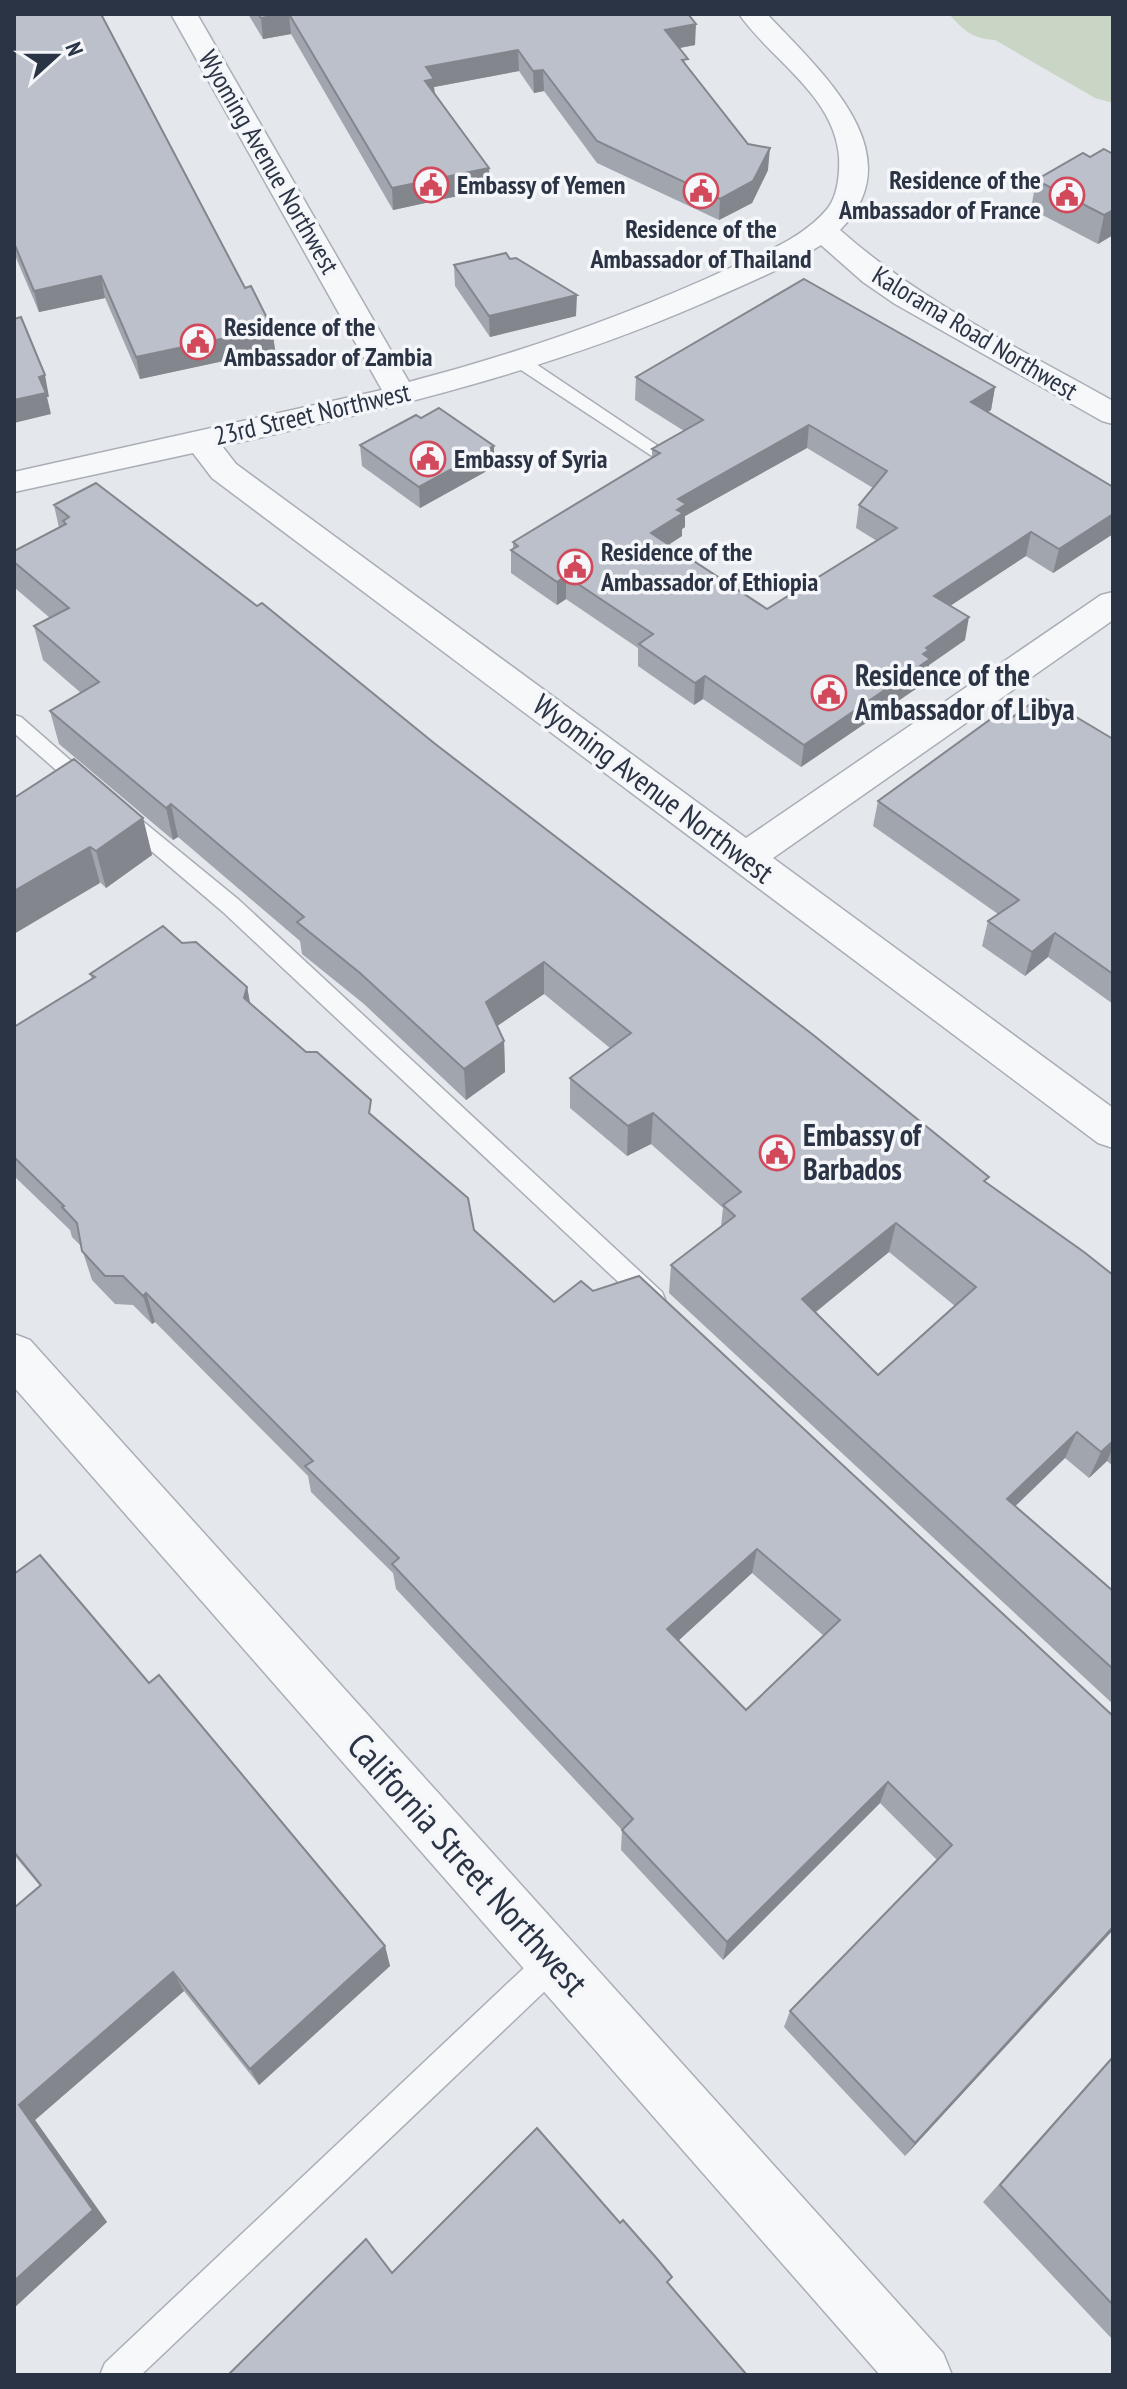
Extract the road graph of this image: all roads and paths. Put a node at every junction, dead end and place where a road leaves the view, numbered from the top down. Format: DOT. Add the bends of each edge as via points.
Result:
graph roads {
  1 [pos="184,14"];
  2 [pos="752,14"];
  3 [pos="822,230"];
  4 [pos="521,362"];
  5 [pos="400,394"];
  6 [pos="1113,414"];
  7 [pos="200,440"];
  8 [pos="664,456"];
  9 [pos="14,482"];
  10 [pos="1113,603"];
  11 [pos="14,722"];
  12 [pos="746,857"];
  13 [pos="1113,1131"];
  14 [pos="671,1315"];
  15 [pos="14,1354"];
  16 [pos="554,1961"];
  17 [pos="117,2375"];
  18 [pos="921,2375"];
  1 -- 5 [label="street, Wyoming Avenue Northwest"];
  2 -- 3 [label="street" via="851,133 855,162 846,205"];
  3 -- 4 [label="street, 23rd Street Northwest" via="676,304"];
  3 -- 6 [label="street, Kalorama Road Northwest" via="906,298"];
  4 -- 5 [label="street, 23rd Street Northwest"];
  4 -- 8 [label="lane"];
  5 -- 7 [label="street, 23rd Street Northwest"];
  7 -- 9 [label="street, 23rd Street Northwest"];
  7 -- 12 [label="street, Wyoming Avenue Northwest" via="224,471"];
  10 -- 12 [label="street"];
  11 -- 14 [label="lane" via="231,906"];
  12 -- 13 [label="street, Wyoming Avenue Northwest"];
  15 -- 16 [label="street, California Street Northwest"];
  16 -- 17 [label="lane"];
  16 -- 18 [label="street, California Street Northwest"];
}
